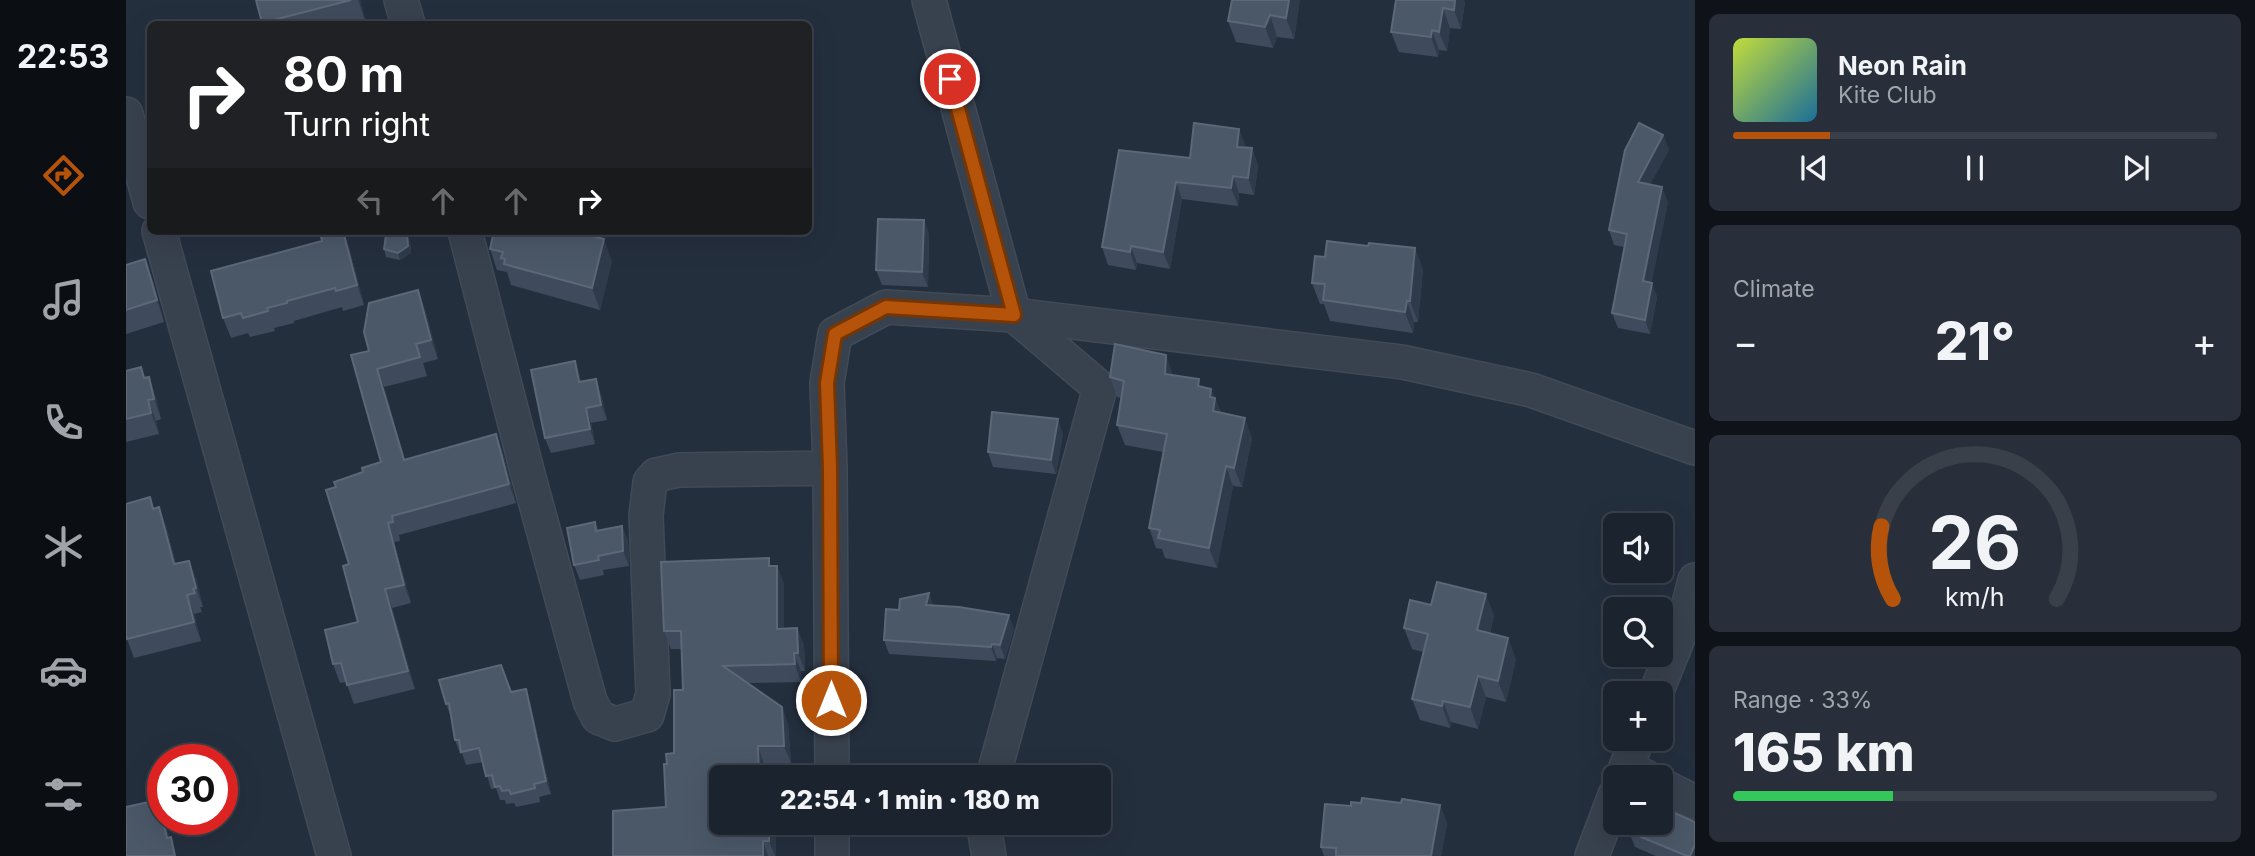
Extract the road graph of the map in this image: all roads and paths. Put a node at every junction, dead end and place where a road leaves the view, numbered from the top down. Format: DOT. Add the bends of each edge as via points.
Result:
graph roads {
  1 [pos="401,0"];
  2 [pos="929,0"];
  3 [pos="407,21"];
  4 [pos="126,114"];
  5 [pos="147,191"];
  6 [pos="160,235"];
  7 [pos="467,235"];
  8 [pos="1014,315"];
  9 [pos="1695,448"];
  10 [pos="830,468"];
  11 [pos="1695,580"];
  12 [pos="1661,681"];
  13 [pos="832,765"];
  14 [pos="996,765"];
  15 [pos="1673,791"];
  16 [pos="1695,802"];
  17 [pos="1603,831"];
  18 [pos="832,835"];
  19 [pos="985,835"];
  20 [pos="334,856"];
  21 [pos="832,856"];
  22 [pos="989,856"];
  23 [pos="1592,856"];
  1 -- 3 [label="street"];
  2 -- 8 [label="street"];
  4 -- 5 [label="street"];
  6 -- 20 [label="street"];
  7 -- 10 [label="street" via="529,478 598,717 615,724 647,715 653,694 646,516 650,482 656,475 679,470"];
  8 -- 9 [label="street" via="1402,362 1531,390"];
  8 -- 10 [label="street" via="886,307 835,334 827,383"];
  8 -- 14 [label="street" via="1100,388"];
  10 -- 13 [label="street"];
  11 -- 12 [label="street"];
  15 -- 16 [label="street"];
  17 -- 23 [label="street"];
  18 -- 21 [label="street"];
  19 -- 22 [label="street"];
}
